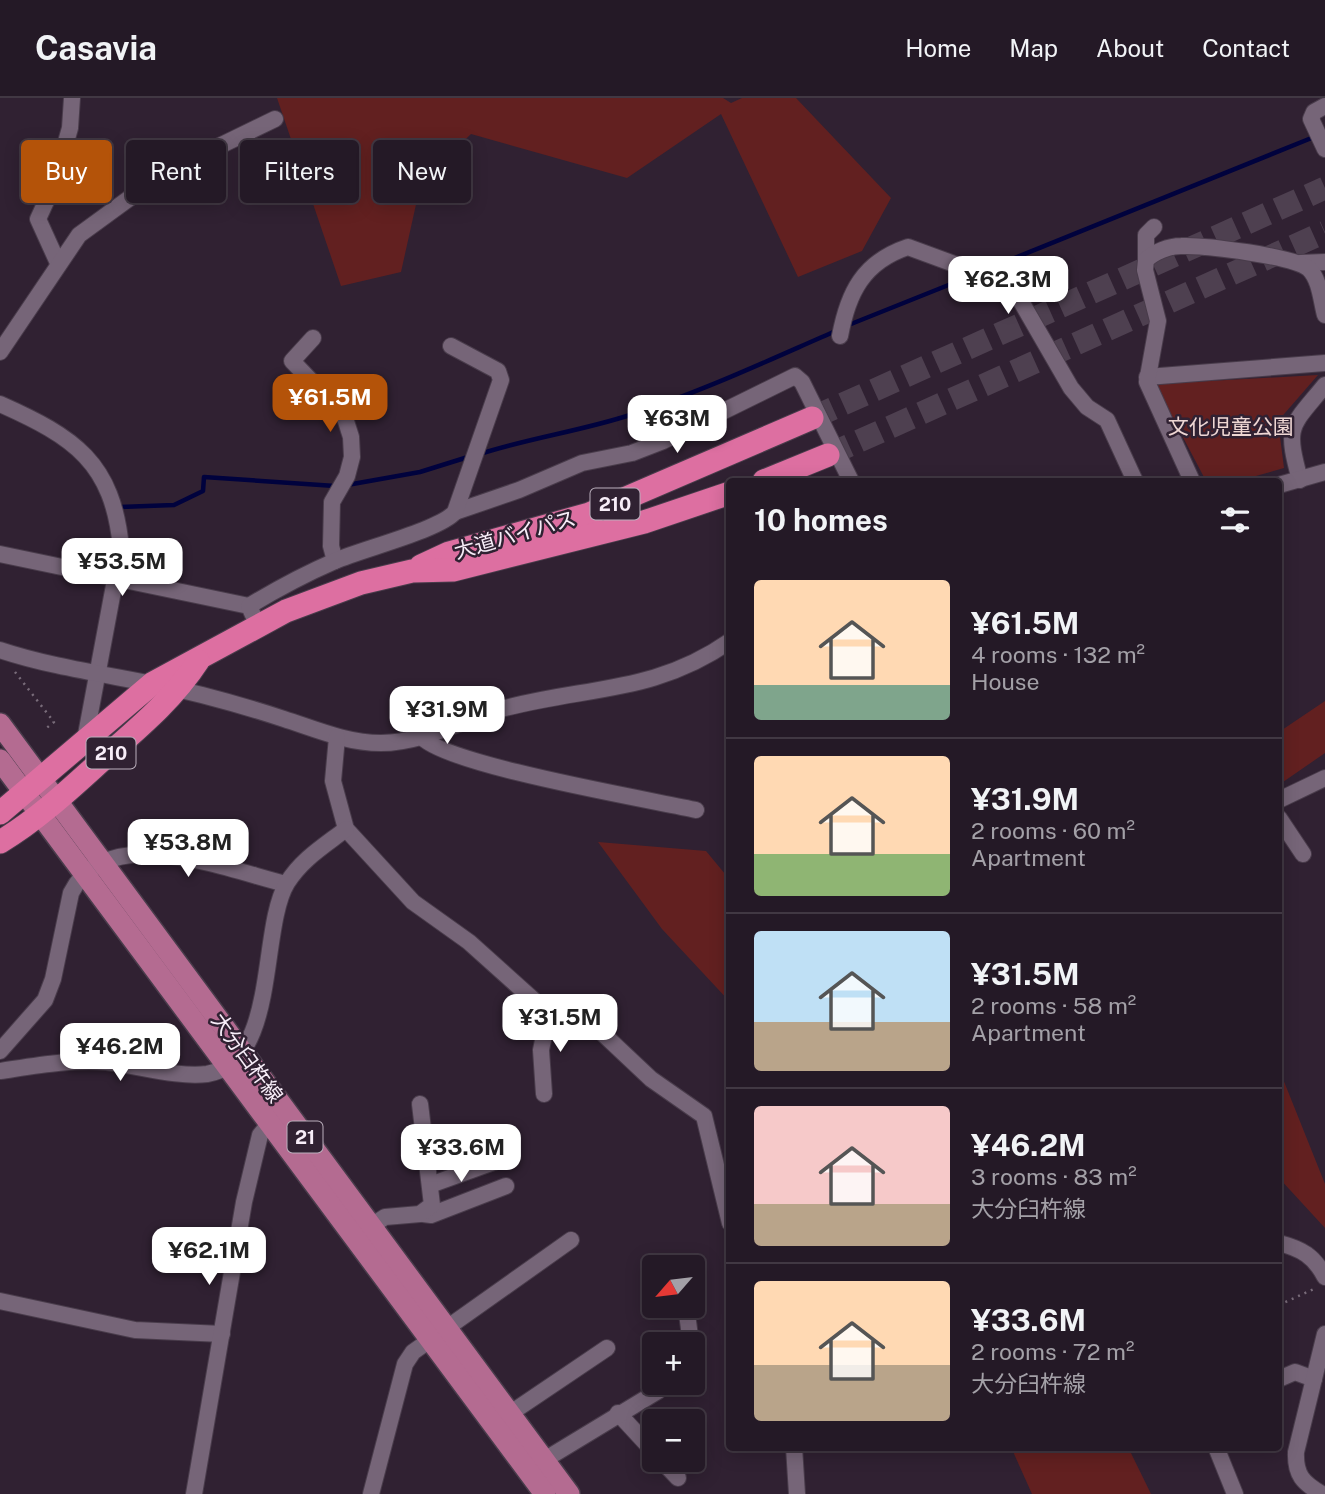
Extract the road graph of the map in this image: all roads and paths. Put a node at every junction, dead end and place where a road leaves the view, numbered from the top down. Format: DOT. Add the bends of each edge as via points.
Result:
graph roads {
  1 [pos="72,98"];
  2 [pos="1325,106"];
  3 [pos="275,119"];
  4 [pos="1325,149"];
  5 [pos="1154,227"];
  6 [pos="1146,260"];
  7 [pos="1325,262"];
  8 [pos="58,263"];
  9 [pos="1300,263"];
  10 [pos="1325,315"];
  11 [pos="839,336"];
  12 [pos="313,338"];
  13 [pos="451,346"];
  14 [pos="0,352"];
  15 [pos="1325,362"];
  16 [pos="1147,377"];
  17 [pos="1325,385"];
  18 [pos="0,404"];
  19 [pos="812,418"];
  20 [pos="828,455"];
  21 [pos="1325,472"];
  22 [pos="771,478"];
  23 [pos="849,478"];
  24 [pos="1134,478"];
  25 [pos="1191,478"];
  26 [pos="1300,480"];
  27 [pos="1282,484"];
  28 [pos="726,495"];
  29 [pos="455,512"];
  30 [pos="0,554"];
  31 [pos="335,561"];
  32 [pos="412,571"];
  33 [pos="114,578"];
  34 [pos="253,615"];
  35 [pos="726,644"];
  36 [pos="0,650"];
  37 [pos="200,658"];
  38 [pos="9,669"];
  39 [pos="96,671"];
  40 [pos="153,683"];
  41 [pos="180,690"];
  42 [pos="0,724"];
  43 [pos="44,730"];
  44 [pos="421,736"];
  45 [pos="337,737"];
  46 [pos="85,740"];
  47 [pos="0,760"];
  48 [pos="1325,778"];
  49 [pos="33,787"];
  50 [pos="1282,799"];
  51 [pos="49,808"];
  52 [pos="696,810"];
  53 [pos="0,813"];
  54 [pos="1282,822"];
  55 [pos="346,830"];
  56 [pos="0,842"];
  57 [pos="1303,854"];
  58 [pos="94,869"];
  59 [pos="286,884"];
  60 [pos="549,1011"];
  61 [pos="0,1051"];
  62 [pos="234,1058"];
  63 [pos="0,1071"];
  64 [pos="544,1094"];
  65 [pos="421,1104"];
  66 [pos="277,1116"];
  67 [pos="505,1158"];
  68 [pos="430,1185"];
  69 [pos="506,1186"];
  70 [pos="726,1207"];
  71 [pos="420,1214"];
  72 [pos="363,1231"];
  73 [pos="572,1240"];
  74 [pos="1282,1244"];
  75 [pos="1325,1277"];
  76 [pos="1325,1284"];
  77 [pos="0,1301"];
  78 [pos="1282,1304"];
  79 [pos="438,1333"];
  80 [pos="222,1334"];
  81 [pos="1325,1334"];
  82 [pos="607,1348"];
  83 [pos="1282,1374"];
  84 [pos="1314,1379"];
  85 [pos="651,1395"];
  86 [pos="618,1413"];
  87 [pos="502,1419"];
  88 [pos="642,1439"];
  89 [pos="794,1451"];
  90 [pos="1218,1451"];
  91 [pos="536,1465"];
  92 [pos="672,1472"];
  93 [pos="678,1478"];
  94 [pos="194,1494"];
  95 [pos="371,1494"];
  96 [pos="545,1494"];
  97 [pos="569,1494"];
  98 [pos="797,1494"];
  99 [pos="1235,1494"];
  100 [pos="1322,1494"];
  1 -- 8 [label="street" via="69,134 38,219"];
  2 -- 4 [label="street" via="1311,119"];
  3 -- 8 [label="street" via="152,181 74,240"];
  5 -- 6 [label="street" via="1146,235"];
  6 -- 9 [label="street" via="1181,246"];
  6 -- 16 [label="street" via="1158,321"];
  7 -- 9 [label="street"];
  8 -- 14 [label="street"];
  9 -- 10 [label="street" via="1315,278"];
  11 -- 24 [label="street" via="851,292 862,277 908,247 1006,283 1015,290 1071,388 1087,407 1107,420"];
  12 -- 31 [label="street" via="292,361 344,415 351,437 352,457 332,502"];
  13 -- 29 [label="street" via="498,371 501,380"];
  15 -- 16 [label="street"];
  16 -- 25 [label="street" via="1150,395"];
  17 -- 26 [label="street" via="1291,427 1289,439"];
  18 -- 33 [label="street" via="54,429 76,444 94,466 118,522 121,548"];
  19 -- 32 [label="highway, 大道バイパス / 210" via="589,514 449,553"];
  20 -- 22 [label="highway"];
  21 -- 26 [label="street"];
  23 -- 29 [label="street" via="803,382 795,376 663,442 582,463"];
  26 -- 27 [label="street"];
  28 -- 32 [label="highway, 大道バイパス / 210" via="644,522 453,570"];
  29 -- 31 [label="street" via="443,522"];
  30 -- 33 [label="street"];
  31 -- 34 [label="street" via="282,586"];
  32 -- 34 [label="highway, 大道バイパス / 210"];
  33 -- 34 [label="street"];
  33 -- 39 [label="street"];
  34 -- 37 [label="highway, 大道バイパス / 210"];
  35 -- 44 [label="street" via="658,678 500,709"];
  36 -- 39 [label="street"];
  37 -- 40 [label="highway, 大道バイパス / 210"];
  37 -- 41 [label="highway, 大道バイパス / 210"];
  38 -- 43 [label="path" via="17,672 54,722"];
  39 -- 40 [label="street"];
  39 -- 46 [label="street"];
  40 -- 41 [label="street"];
  40 -- 46 [label="highway, 大道バイパス / 210"];
  41 -- 45 [label="street"];
  41 -- 51 [label="highway, 大道バイパス / 210"];
  42 -- 49 [label="main road, 大分臼杵線 / 21"];
  44 -- 45 [label="street" via="380,743"];
  44 -- 52 [label="street" via="434,748 497,769"];
  45 -- 55 [label="street" via="333,781"];
  46 -- 49 [label="highway, 大道バイパス / 210"];
  47 -- 49 [label="main road, 大分臼杵線 / 21"];
  48 -- 50 [label="street"];
  49 -- 51 [label="main road, 大分臼杵線 / 21"];
  49 -- 53 [label="highway, 大道バイパス / 210"];
  51 -- 56 [label="highway, 大道バイパス / 210"];
  51 -- 58 [label="main road, 大分臼杵線 / 21"];
  54 -- 57 [label="street"];
  55 -- 59 [label="street" via="305,858"];
  55 -- 60 [label="street" via="413,902 469,942"];
  58 -- 59 [label="street" via="134,854 163,853"];
  58 -- 61 [label="street" via="71,893 46,1000"];
  58 -- 62 [label="main road, 大分臼杵線 / 21"];
  59 -- 62 [label="street" via="273,925 259,1012"];
  60 -- 64 [label="street" via="541,1050"];
  60 -- 70 [label="street" via="600,1030 651,1079 704,1116"];
  62 -- 63 [label="street" via="208,1074 104,1062"];
  62 -- 66 [label="main road, 大分臼杵線 / 21"];
  65 -- 68 [label="street"];
  66 -- 72 [label="main road, 大分臼杵線 / 21"];
  66 -- 80 [label="street" via="260,1135"];
  67 -- 68 [label="street"];
  68 -- 71 [label="street" via="432,1205"];
  69 -- 71 [label="street" via="431,1215"];
  71 -- 72 [label="street" via="385,1217"];
  72 -- 79 [label="main road, 大分臼杵線 / 21"];
  73 -- 79 [label="street"];
  74 -- 75 [label="street" via="1305,1251"];
  76 -- 78 [label="path"];
  77 -- 80 [label="street" via="135,1330"];
  79 -- 87 [label="main road, 大分臼杵線 / 21"];
  79 -- 95 [label="street" via="405,1364"];
  80 -- 94 [label="street"];
  81 -- 84 [label="street"];
  82 -- 87 [label="street"];
  83 -- 84 [label="street" via="1295,1372"];
  84 -- 100 [label="street" via="1295,1468 1304,1483"];
  85 -- 86 [label="street"];
  86 -- 88 [label="street"];
  86 -- 91 [label="street"];
  87 -- 91 [label="main road, 大分臼杵線 / 21"];
  89 -- 98 [label="street"];
  90 -- 99 [label="street"];
  91 -- 96 [label="main road, 大分臼杵線 / 21"];
  91 -- 97 [label="main road, 大分臼杵線 / 21"];
  92 -- 93 [label="street"];
}
